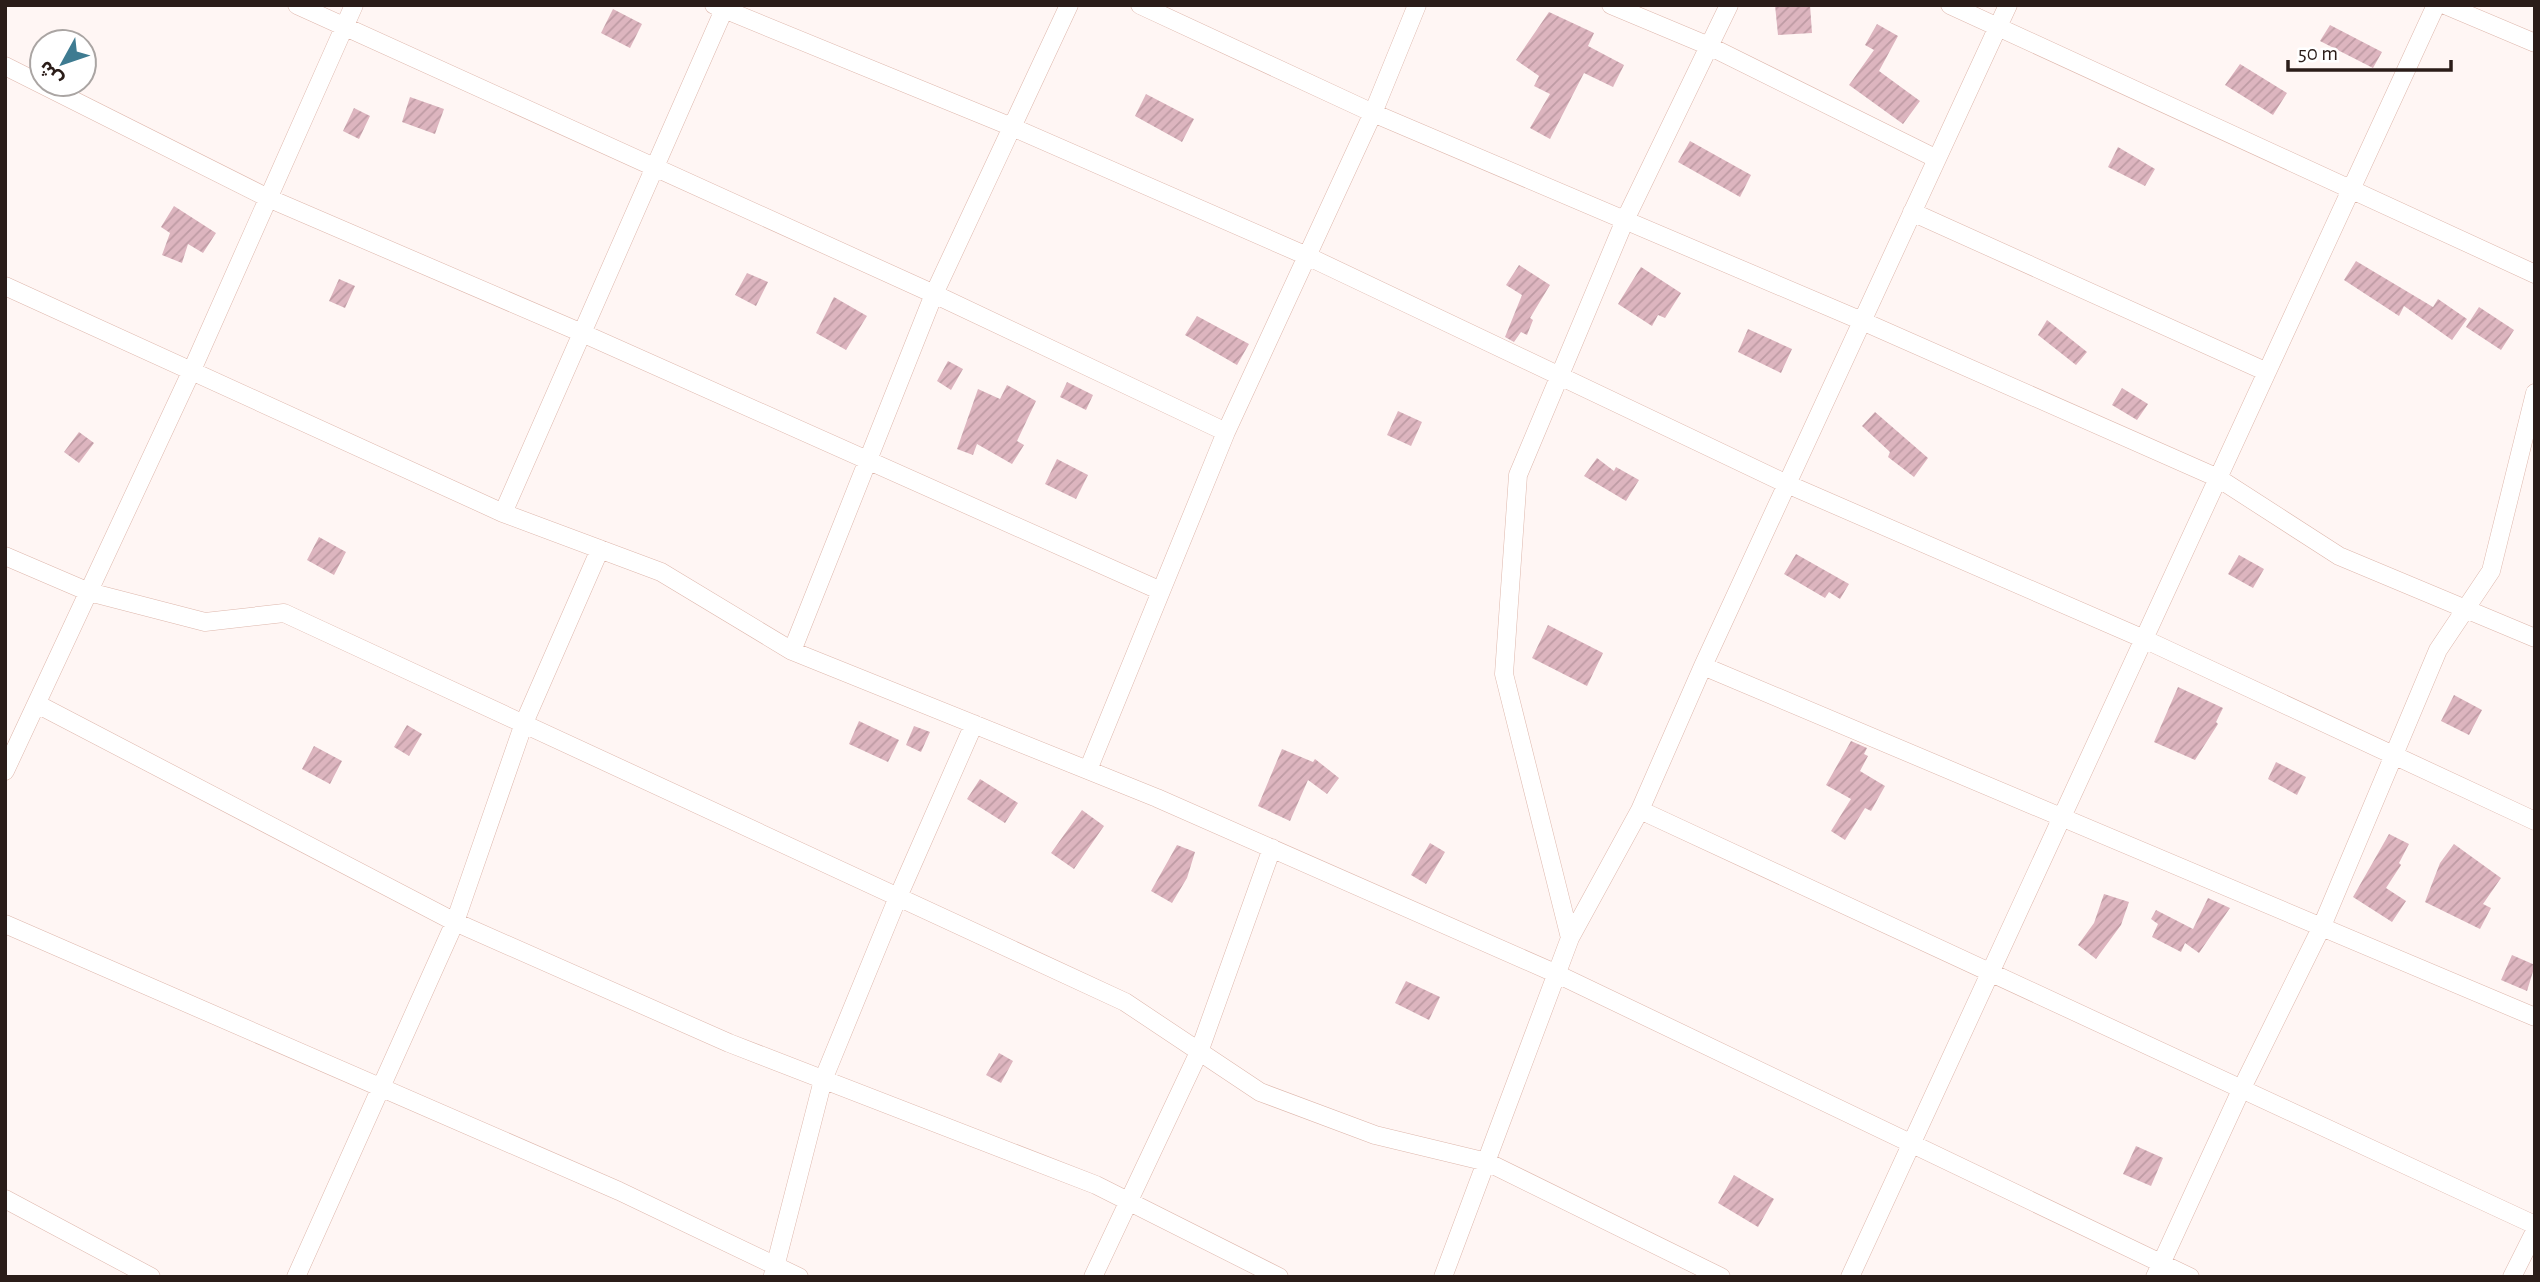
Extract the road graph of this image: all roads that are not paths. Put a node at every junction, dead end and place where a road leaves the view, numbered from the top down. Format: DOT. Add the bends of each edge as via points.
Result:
graph roads {
  1 [pos="297,5"];
  2 [pos="354,5"];
  3 [pos="1069,5"];
  4 [pos="1140,5"];
  5 [pos="1416,5"];
  6 [pos="1611,5"];
  7 [pos="1728,5"];
  8 [pos="1950,5"];
  9 [pos="2008,5"];
  10 [pos="2436,5"];
  11 [pos="2445,5"];
  12 [pos="721,7"];
  13 [pos="344,27"];
  14 [pos="1997,29"];
  15 [pos="2535,43"];
  16 [pos="1709,46"];
  17 [pos="5,66"];
  18 [pos="1373,113"];
  19 [pos="1012,127"];
  20 [pos="1937,159"];
  21 [pos="654,169"];
  22 [pos="2351,191"];
  23 [pos="268,198"];
  24 [pos="1912,212"];
  25 [pos="1625,220"];
  26 [pos="1307,256"];
  27 [pos="2535,274"];
  28 [pos="5,286"];
  29 [pos="934,294"];
  30 [pos="1862,321"];
  31 [pos="582,333"];
  32 [pos="192,370"];
  33 [pos="2267,372"];
  34 [pos="1560,376"];
  35 [pos="2535,393"];
  36 [pos="1226,432"];
  37 [pos="868,461"];
  38 [pos="2218,478"];
  39 [pos="1787,484"];
  40 [pos="503,513"];
  41 [pos="600,549"];
  42 [pos="5,556"];
  43 [pos="1161,591"];
  44 [pos="89,592"];
  45 [pos="2465,610"];
  46 [pos="2535,638"];
  47 [pos="2144,639"];
  48 [pos="792,651"];
  49 [pos="1703,666"];
  50 [pos="37,704"];
  51 [pos="524,723"];
  52 [pos="974,724"];
  53 [pos="2391,754"];
  54 [pos="1088,770"];
  55 [pos="5,771"];
  56 [pos="1640,810"];
  57 [pos="2063,815"];
  58 [pos="2535,821"];
  59 [pos="1272,848"];
  60 [pos="898,897"];
  61 [pos="455,922"];
  62 [pos="5,924"];
  63 [pos="2322,926"];
  64 [pos="1570,938"];
  65 [pos="1557,974"];
  66 [pos="1989,974"];
  67 [pos="2535,1017"];
  68 [pos="1199,1052"];
  69 [pos="823,1080"];
  70 [pos="382,1088"];
  71 [pos="2241,1090"];
  72 [pos="1911,1144"];
  73 [pos="1487,1162"];
  74 [pos="5,1199"];
  75 [pos="1129,1202"];
  76 [pos="2535,1225"];
  77 [pos="2535,1231"];
  78 [pos="2158,1270"];
  79 [pos="775,1272"];
  80 [pos="151,1277"];
  81 [pos="296,1277"];
  82 [pos="799,1277"];
  83 [pos="1093,1277"];
  84 [pos="1279,1277"];
  85 [pos="1443,1277"];
  86 [pos="1721,1277"];
  87 [pos="1850,1277"];
  88 [pos="2190,1277"];
  89 [pos="2512,1277"];
  1 -- 13 [label="street"];
  2 -- 13 [label="street"];
  3 -- 19 [label="street"];
  4 -- 18 [label="street"];
  5 -- 18 [label="street"];
  6 -- 16 [label="street"];
  7 -- 16 [label="street"];
  8 -- 14 [label="street"];
  9 -- 14 [label="street"];
  10 -- 22 [label="street"];
  11 -- 15 [label="street"];
  12 -- 19 [label="street"];
  12 -- 21 [label="street"];
  13 -- 21 [label="street"];
  13 -- 23 [label="street"];
  14 -- 20 [label="street"];
  14 -- 22 [label="street"];
  16 -- 20 [label="street"];
  16 -- 25 [label="street"];
  17 -- 23 [label="street"];
  18 -- 25 [label="street"];
  18 -- 26 [label="street"];
  19 -- 26 [label="street"];
  19 -- 29 [label="street"];
  20 -- 24 [label="street"];
  21 -- 29 [label="street"];
  21 -- 31 [label="street"];
  22 -- 27 [label="street"];
  22 -- 33 [label="street"];
  23 -- 31 [label="street"];
  23 -- 32 [label="street"];
  24 -- 30 [label="street"];
  24 -- 33 [label="street"];
  25 -- 30 [label="street"];
  25 -- 34 [label="street"];
  26 -- 34 [label="street"];
  26 -- 36 [label="street"];
  28 -- 32 [label="street"];
  29 -- 36 [label="street"];
  29 -- 37 [label="street"];
  30 -- 38 [label="street"];
  30 -- 39 [label="street"];
  31 -- 37 [label="street"];
  31 -- 40 [label="street"];
  32 -- 40 [label="street"];
  32 -- 44 [label="street"];
  33 -- 38 [label="street"];
  34 -- 39 [label="street"];
  34 -- 64 [label="street" via="1518,475 1504,674"];
  35 -- 45 [label="street" via="2491,571"];
  36 -- 43 [label="street"];
  37 -- 43 [label="street"];
  37 -- 48 [label="street"];
  38 -- 45 [label="street" via="2339,556"];
  38 -- 47 [label="street"];
  39 -- 47 [label="street"];
  39 -- 49 [label="street"];
  40 -- 41 [label="street"];
  41 -- 48 [label="street" via="661,572"];
  41 -- 51 [label="street"];
  42 -- 44 [label="street"];
  43 -- 54 [label="street"];
  44 -- 50 [label="street"];
  44 -- 51 [label="street" via="205,622 284,613"];
  45 -- 46 [label="street"];
  45 -- 53 [label="street" via="2438,650"];
  47 -- 53 [label="street"];
  47 -- 57 [label="street"];
  48 -- 52 [label="street"];
  49 -- 56 [label="street"];
  49 -- 57 [label="street"];
  50 -- 55 [label="street"];
  50 -- 61 [label="street"];
  51 -- 60 [label="street"];
  51 -- 61 [label="street"];
  52 -- 54 [label="street"];
  52 -- 60 [label="street"];
  53 -- 58 [label="street"];
  53 -- 63 [label="street"];
  54 -- 59 [label="street"];
  56 -- 64 [label="street"];
  56 -- 66 [label="street"];
  57 -- 63 [label="street"];
  57 -- 66 [label="street"];
  59 -- 65 [label="street"];
  59 -- 68 [label="street"];
  60 -- 68 [label="street" via="1125,1002"];
  60 -- 69 [label="street"];
  61 -- 69 [label="street"];
  61 -- 70 [label="street"];
  62 -- 70 [label="street"];
  63 -- 67 [label="street"];
  63 -- 71 [label="street"];
  64 -- 65 [label="street"];
  65 -- 72 [label="street"];
  65 -- 73 [label="street"];
  66 -- 71 [label="street"];
  66 -- 72 [label="street"];
  68 -- 73 [label="street" via="1260,1093 1375,1135"];
  68 -- 75 [label="street"];
  69 -- 75 [label="street" via="1096,1185"];
  69 -- 79 [label="street"];
  70 -- 79 [label="street" via="619,1191"];
  70 -- 81 [label="street"];
  71 -- 76 [label="street"];
  71 -- 78 [label="street"];
  72 -- 78 [label="street"];
  72 -- 87 [label="street"];
  73 -- 85 [label="street"];
  73 -- 86 [label="street"];
  74 -- 80 [label="street"];
  75 -- 83 [label="street"];
  75 -- 84 [label="street"];
  77 -- 89 [label="street"];
  78 -- 88 [label="street"];
  79 -- 82 [label="street"];
}
